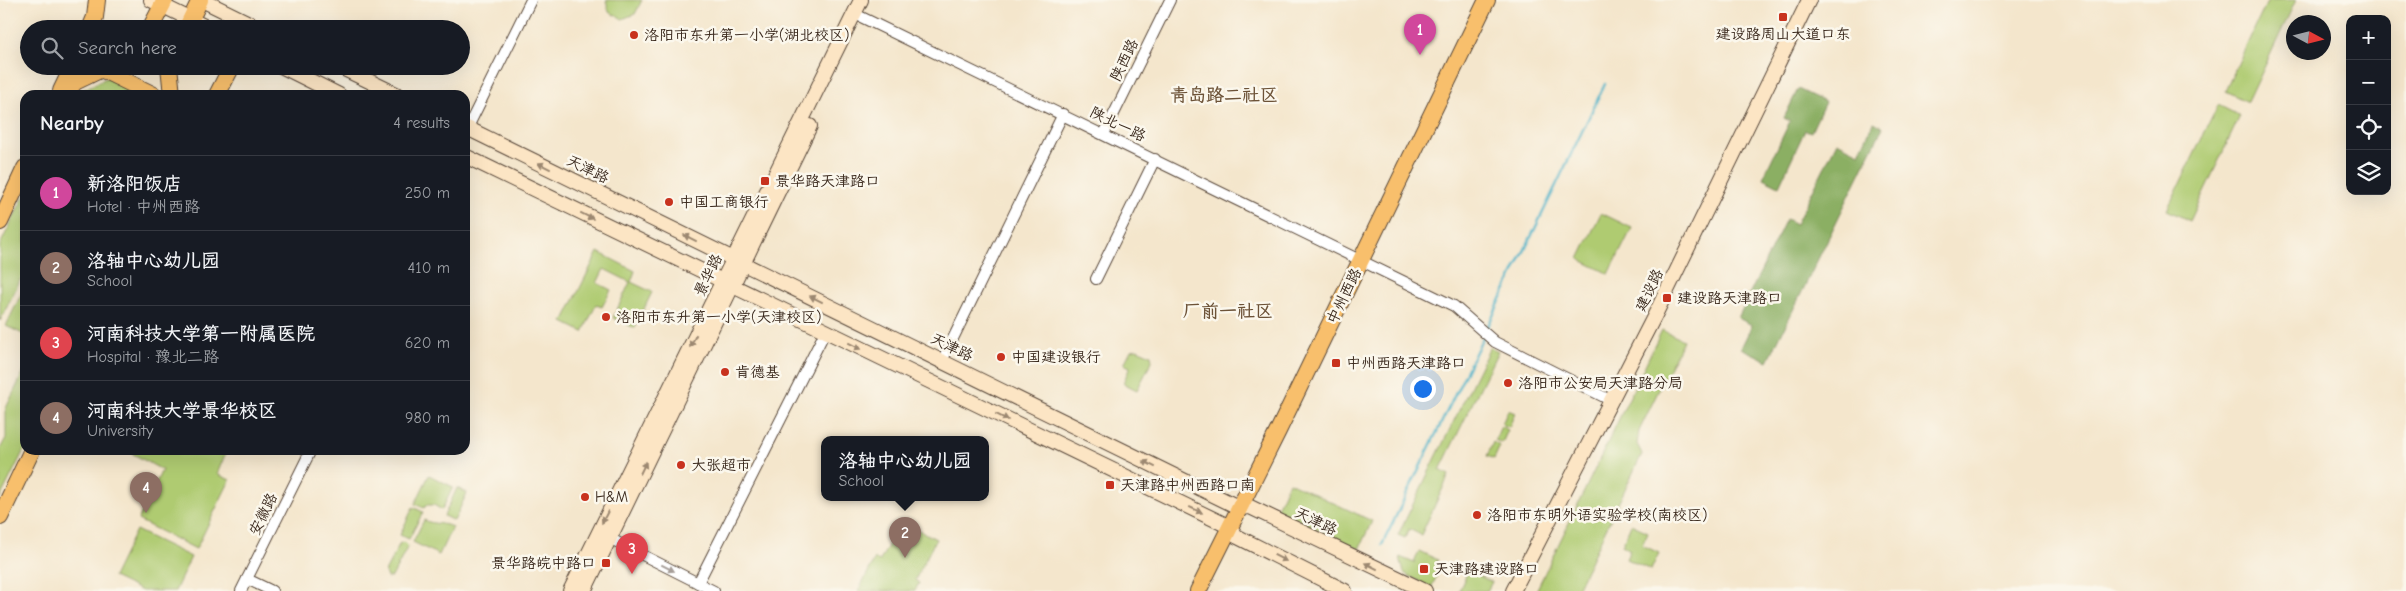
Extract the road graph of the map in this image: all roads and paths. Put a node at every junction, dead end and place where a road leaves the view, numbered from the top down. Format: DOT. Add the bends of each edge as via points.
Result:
graph roads {
  1 [pos="97,0"];
  2 [pos="201,0"];
  3 [pos="531,0"];
  4 [pos="861,0"];
  5 [pos="870,0"];
  6 [pos="1170,0"];
  7 [pos="1487,0"];
  8 [pos="1497,0"];
  9 [pos="1799,0"];
  10 [pos="1810,0"];
  11 [pos="160,2"];
  12 [pos="858,15"];
  13 [pos="95,20"];
  14 [pos="153,20"];
  15 [pos="183,20"];
  16 [pos="190,20"];
  17 [pos="242,20"];
  18 [pos="69,75"];
  19 [pos="90,75"];
  20 [pos="117,75"];
  21 [pos="170,75"];
  22 [pos="227,75"];
  23 [pos="299,75"];
  24 [pos="357,75"];
  25 [pos="62,90"];
  26 [pos="69,90"];
  27 [pos="145,90"];
  28 [pos="171,90"];
  29 [pos="220,90"];
  30 [pos="329,90"];
  31 [pos="388,90"];
  32 [pos="1064,114"];
  33 [pos="470,122"];
  34 [pos="470,132"];
  35 [pos="1104,134"];
  36 [pos="470,158"];
  37 [pos="1155,159"];
  38 [pos="20,179"];
  39 [pos="0,222"];
  40 [pos="739,262"];
  41 [pos="1365,262"];
  42 [pos="1096,279"];
  43 [pos="728,284"];
  44 [pos="825,332"];
  45 [pos="942,361"];
  46 [pos="1604,396"];
  47 [pos="30,455"];
  48 [pos="309,455"];
  49 [pos="1245,508"];
  50 [pos="0,516"];
  51 [pos="1233,531"];
  52 [pos="609,538"];
  53 [pos="247,579"];
  54 [pos="698,583"];
  55 [pos="241,591"];
  56 [pos="272,591"];
  57 [pos="570,591"];
  58 [pos="584,591"];
  59 [pos="714,591"];
  60 [pos="1198,591"];
  61 [pos="1209,591"];
  62 [pos="1345,591"];
  63 [pos="1425,591"];
  64 [pos="1503,591"];
  65 [pos="1512,591"];
  1 -- 13 [label="main road"];
  2 -- 16 [label="main road"];
  2 -- 17 [label="main road"];
  3 -- 33 [label="street"];
  4 -- 12 [label="main road, 景华路"];
  5 -- 12 [label="main road, 景华路"];
  6 -- 35 [label="street, 陕西路"];
  7 -- 41 [label="main road, 中州西路"];
  8 -- 41 [label="main road, 中州西路"];
  9 -- 46 [label="main road, 建设路"];
  10 -- 65 [label="main road, 建设路" via="1659,306"];
  11 -- 14 [label="main road"];
  11 -- 15 [label="main road"];
  12 -- 32 [label="street, 陕北一路"];
  12 -- 40 [label="main road, 景华路"];
  18 -- 25 [label="main road"];
  19 -- 26 [label="main road"];
  20 -- 27 [label="main road"];
  21 -- 28 [label="main road"];
  22 -- 29 [label="main road"];
  23 -- 30 [label="main road"];
  24 -- 31 [label="main road"];
  32 -- 35 [label="street, 陕北一路"];
  32 -- 45 [label="street"];
  40 -- 34 [label="main road, 天津路, one-way"];
  35 -- 37 [label="street, 陕北一路"];
  36 -- 43 [label="main road, one-way"];
  37 -- 41 [label="street, 陕北一路"];
  37 -- 42 [label="street"];
  38 -- 39 [label="main road"];
  40 -- 43 [label="main road, 景华路"];
  45 -- 40 [label="main road, 天津路, one-way"];
  41 -- 46 [label="street, 陕北一路" via="1454,306 1496,342"];
  41 -- 49 [label="main road, 中州西路"];
  43 -- 44 [label="main road"];
  52 -- 43 [label="main road, 景华路, one-way"];
  43 -- 57 [label="main road, 景华路, one-way"];
  44 -- 51 [label="main road, one-way"];
  44 -- 54 [label="street"];
  49 -- 45 [label="main road, 天津路, one-way"];
  46 -- 64 [label="main road, 建设路"];
  47 -- 50 [label="main road"];
  48 -- 53 [label="street, 安徽路"];
  49 -- 51 [label="main road, 中州西路"];
  63 -- 49 [label="main road, 天津路, one-way"];
  51 -- 60 [label="main road, 中州西路"];
  51 -- 61 [label="main road, 中州西路"];
  51 -- 62 [label="main road, one-way"];
  52 -- 54 [label="street, one-way"];
  52 -- 58 [label="main road, 景华路"];
  53 -- 55 [label="street, 安徽路"];
  53 -- 56 [label="street"];
  54 -- 59 [label="street"];
}
